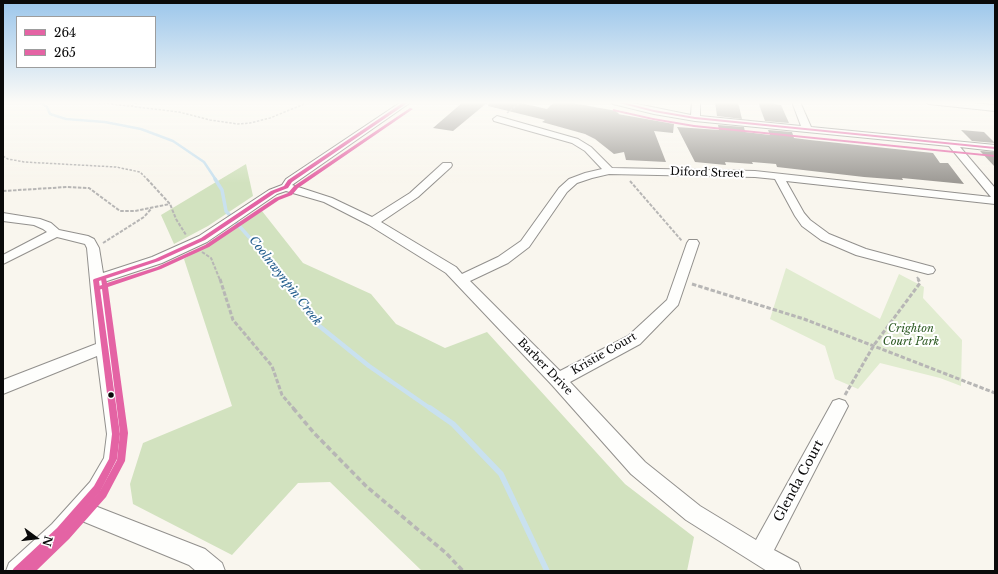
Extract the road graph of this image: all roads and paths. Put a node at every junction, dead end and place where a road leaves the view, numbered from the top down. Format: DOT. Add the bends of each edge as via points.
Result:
graph roads {
  1 [pos="367,129"];
  2 [pos="532,129"];
  3 [pos="807,129"];
  4 [pos="951,143"];
  5 [pos="995,148"];
  6 [pos="3,156"];
  7 [pos="447,165"];
  8 [pos="621,170"];
  9 [pos="609,171"];
  10 [pos="779,177"];
  11 [pos="286,186"];
  12 [pos="3,191"];
  13 [pos="995,195"];
  14 [pos="995,202"];
  15 [pos="170,204"];
  16 [pos="151,209"];
  17 [pos="3,217"];
  18 [pos="373,222"];
  19 [pos="55,233"];
  20 [pos="198,242"];
  21 [pos="693,243"];
  22 [pos="93,248"];
  23 [pos="3,260"];
  24 [pos="909,265"];
  25 [pos="928,270"];
  26 [pos="96,280"];
  27 [pos="460,280"];
  28 [pos="680,281"];
  29 [pos="874,345"];
  30 [pos="104,347"];
  31 [pos="558,380"];
  32 [pos="3,387"];
  33 [pos="995,393"];
  34 [pos="839,406"];
  35 [pos="79,510"];
  36 [pos="760,555"];
  37 [pos="17,571"];
  38 [pos="214,571"];
  39 [pos="463,571"];
  40 [pos="790,571"];
  1 -- 11 [label="street"];
  2 -- 9 [label="street" via="575,141 588,149"];
  3 -- 4 [label="street"];
  4 -- 5 [label="street"];
  4 -- 13 [label="street"];
  6 -- 15 [label="path" via="24,162 116,167 140,172"];
  7 -- 18 [label="street" via="414,195"];
  8 -- 9 [label="street, Diford Street"];
  8 -- 10 [label="street, Diford Street"];
  8 -- 21 [label="path" via="682,240"];
  9 -- 27 [label="street, Diford Street" via="573,181 563,190 525,244 503,260"];
  10 -- 14 [label="street, Diford Street"];
  10 -- 24 [label="street" via="799,214 806,223 825,237 861,252"];
  11 -- 18 [label="street, Barber Drive" via="328,200"];
  11 -- 20 [label="street"];
  12 -- 16 [label="path" via="67,186 89,188 120,211"];
  15 -- 16 [label="path"];
  15 -- 20 [label="path" via="176,219"];
  16 -- 22 [label="path" via="144,217"];
  17 -- 19 [label="street" via="36,222 47,226"];
  18 -- 27 [label="street, Barber Drive" via="434,258 452,270"];
  19 -- 22 [label="street" via="84,239 90,242"];
  19 -- 23 [label="street"];
  20 -- 26 [label="street" via="158,260"];
  20 -- 39 [label="path" via="211,258 233,320 272,366 282,395 367,487 446,553"];
  21 -- 28 [label="street, Kristie Court"];
  22 -- 26 [label="street"];
  24 -- 25 [label="street"];
  24 -- 29 [label="path" via="920,283"];
  26 -- 30 [label="street"];
  27 -- 31 [label="street, Barber Drive"];
  28 -- 29 [label="path" via="804,319"];
  28 -- 31 [label="street, Kristie Court" via="673,302 634,340"];
  29 -- 33 [label="path"];
  29 -- 34 [label="path"];
  30 -- 32 [label="street"];
  30 -- 35 [label="street" via="116,434 113,459 97,489"];
  31 -- 36 [label="street, Barber Drive" via="638,468 693,512"];
  34 -- 36 [label="street, Glenda Court"];
  35 -- 37 [label="street"];
  35 -- 38 [label="street" via="197,557"];
  36 -- 40 [label="street, Barber Drive"];
}
